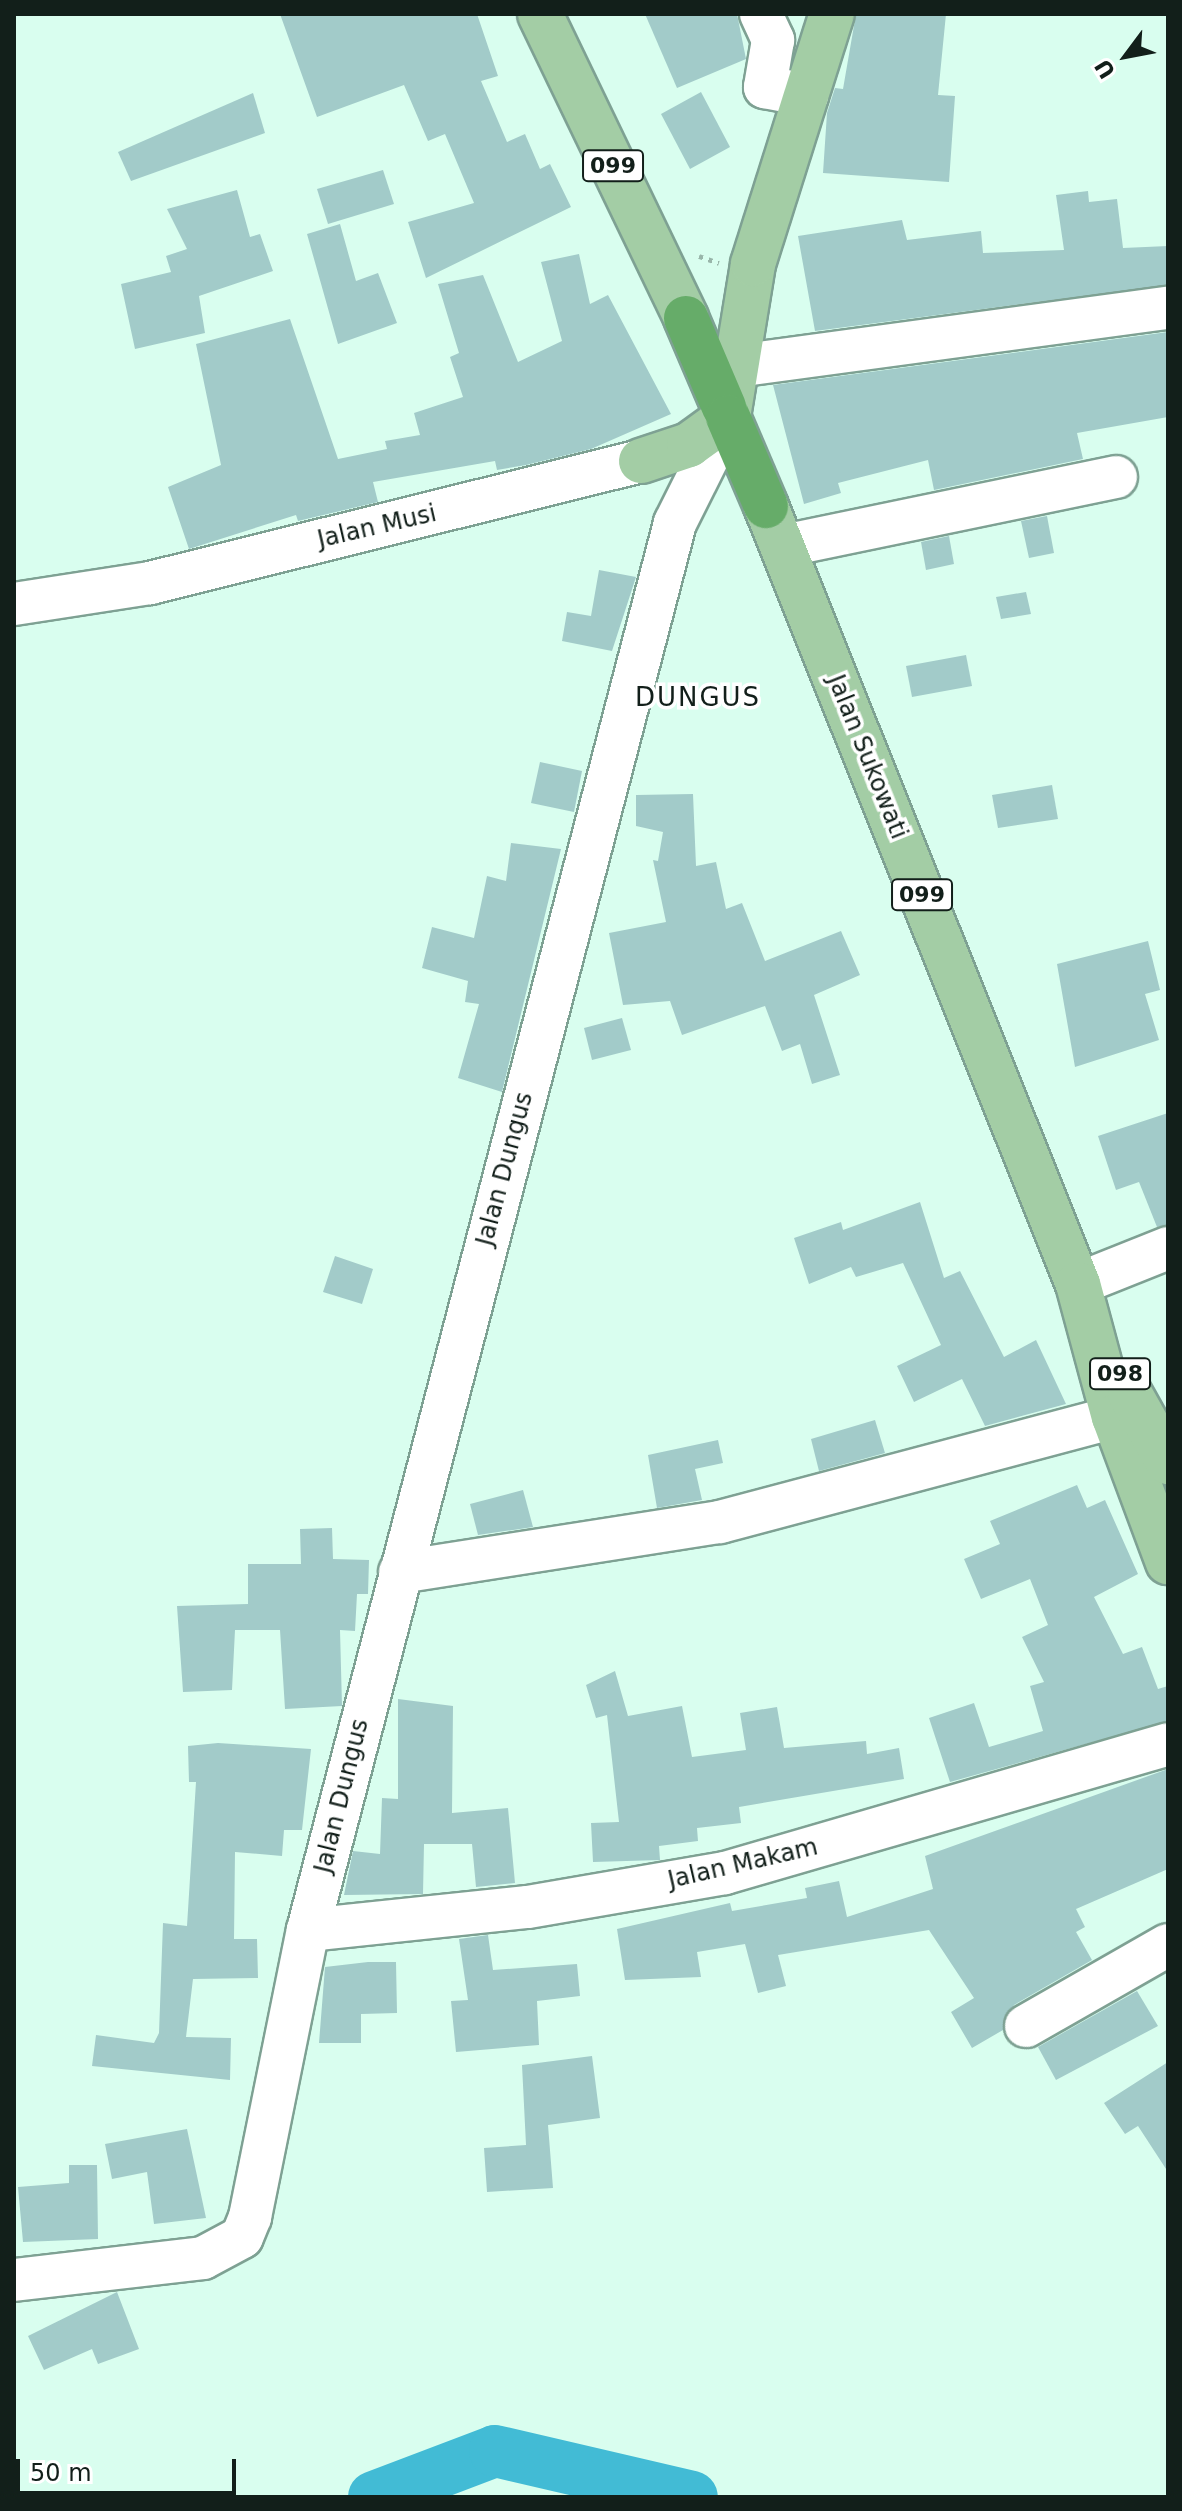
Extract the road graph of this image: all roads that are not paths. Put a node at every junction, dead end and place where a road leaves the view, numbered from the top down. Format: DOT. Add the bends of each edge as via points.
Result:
graph roads {
  1 [pos="540,14"];
  2 [pos="761,14"];
  3 [pos="832,14"];
  4 [pos="807,95"];
  5 [pos="1168,308"];
  6 [pos="686,318"];
  7 [pos="737,366"];
  8 [pos="726,412"];
  9 [pos="641,461"];
  10 [pos="1116,477"];
  11 [pos="766,506"];
  12 [pos="783,546"];
  13 [pos="14,604"];
  14 [pos="1168,1248"];
  15 [pos="1078,1284"];
  16 [pos="1114,1417"];
  17 [pos="1168,1462"];
  18 [pos="1168,1562"];
  19 [pos="400,1572"];
  20 [pos="1168,1744"];
  21 [pos="308,1930"];
  22 [pos="1168,1945"];
  23 [pos="1026,2026"];
  24 [pos="14,2280"];
  1 -- 6 [label="main road, Jalan Sukowati / 099"];
  2 -- 4 [label="street" via="773,40 765,87"];
  3 -- 4 [label="main road"];
  4 -- 7 [label="main road" via="753,264"];
  5 -- 7 [label="street"];
  6 -- 8 [label="highway, Jalan Sukowati / 099"];
  7 -- 8 [label="main road"];
  8 -- 9 [label="main road, Jalan Musi" via="689,445"];
  8 -- 11 [label="highway, Jalan Sukowati / 099"];
  8 -- 19 [label="street, Jalan Dungus" via="675,523"];
  9 -- 13 [label="street, Jalan Musi" via="150,583"];
  10 -- 12 [label="street"];
  11 -- 12 [label="main road, Jalan Sukowati / 099"];
  12 -- 15 [label="main road, Jalan Sukowati / 099"];
  14 -- 15 [label="street"];
  15 -- 16 [label="main road, Jalan Sukowati / 099"];
  15 -- 17 [label="main road, 098"];
  16 -- 18 [label="main road, Jalan Sukowati / 099"];
  16 -- 19 [label="street" via="720,1522"];
  19 -- 21 [label="street, Jalan Dungus"];
  20 -- 21 [label="street, Jalan Makam" via="725,1873 528,1907"];
  21 -- 24 [label="street, Jalan Dungus" via="242,2237 203,2258"];
  22 -- 23 [label="street"];
}
